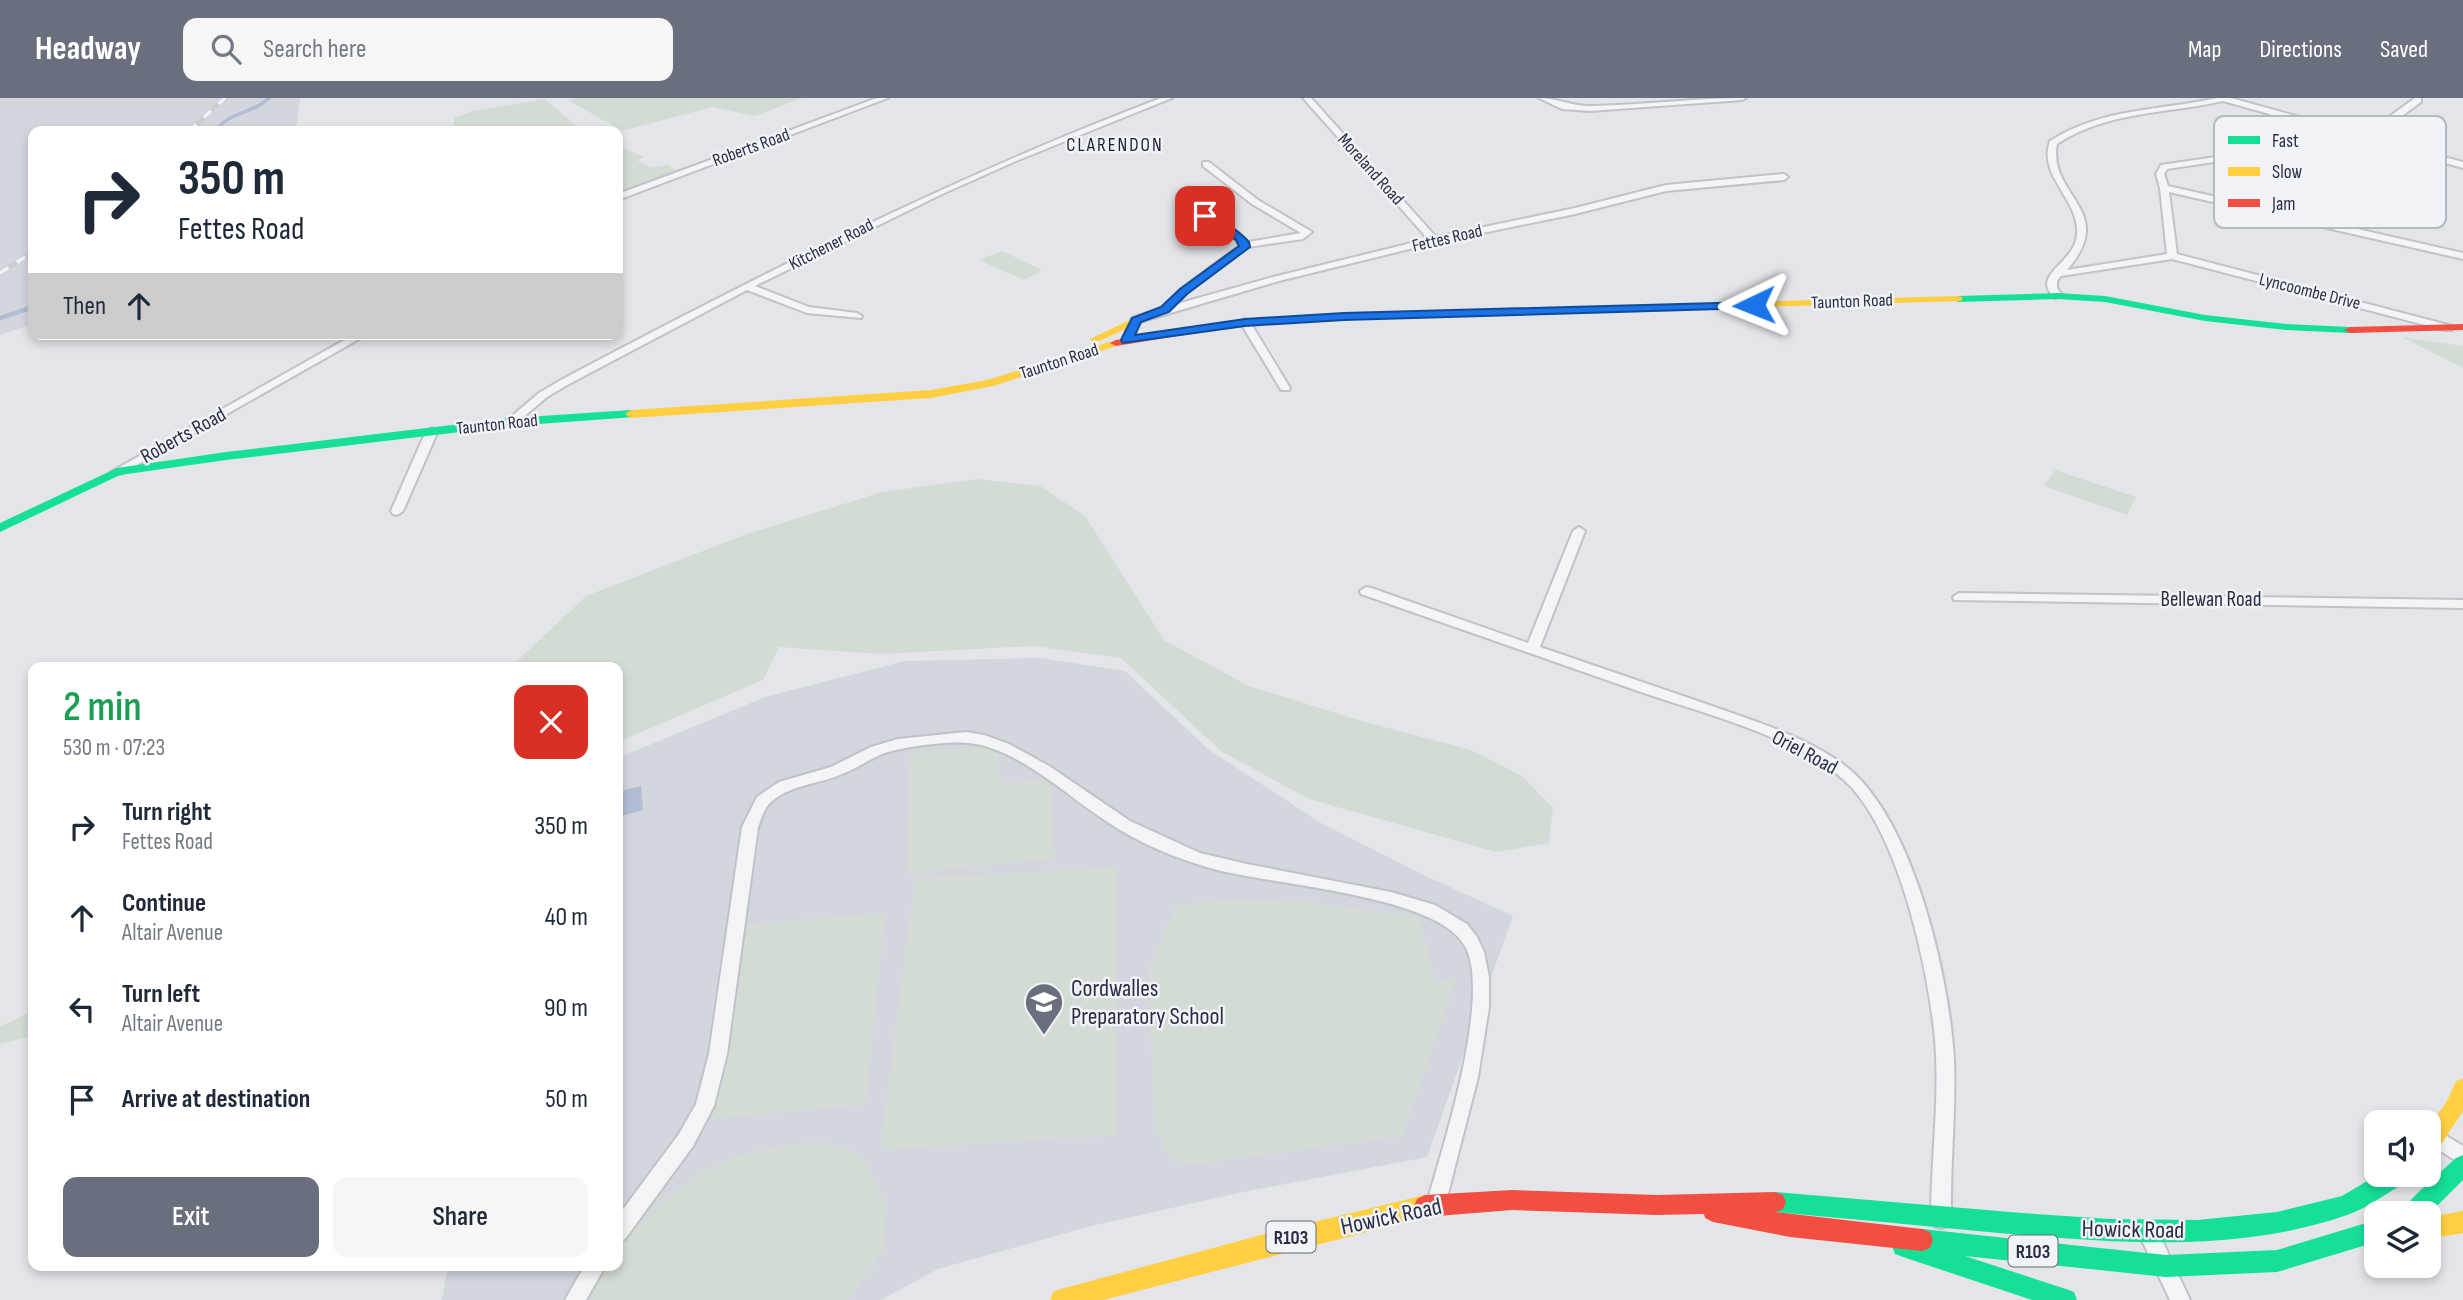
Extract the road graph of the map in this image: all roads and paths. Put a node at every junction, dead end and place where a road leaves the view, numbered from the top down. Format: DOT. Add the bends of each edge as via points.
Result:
graph roads {
  1 [pos="884,98"];
  2 [pos="1168,98"];
  3 [pos="1307,98"];
  4 [pos="1544,98"];
  5 [pos="1742,98"];
  6 [pos="2225,99"];
  7 [pos="2418,100"];
  8 [pos="2287,116"];
  9 [pos="2397,116"];
  10 [pos="2214,159"];
  11 [pos="2446,160"];
  12 [pos="1206,164"];
  13 [pos="2463,165"];
  14 [pos="1784,177"];
  15 [pos="2164,188"];
  16 [pos="623,195"];
  17 [pos="2214,199"];
  18 [pos="1205,216"];
  19 [pos="2340,228"];
  20 [pos="1434,240"];
  21 [pos="1245,245"];
  22 [pos="2172,256"];
  23 [pos="2463,256"];
  24 [pos="2056,284"];
  25 [pos="748,287"];
  26 [pos="1165,310"];
  27 [pos="857,316"];
  28 [pos="1136,320"];
  29 [pos="1245,322"];
  30 [pos="2456,328"];
  31 [pos="352,340"];
  32 [pos="1127,340"];
  33 [pos="1056,361"];
  34 [pos="1285,388"];
  35 [pos="510,422"];
  36 [pos="432,431"];
  37 [pos="117,472"];
  38 [pos="397,511"];
  39 [pos="0,528"];
  40 [pos="1580,531"];
  41 [pos="1366,591"];
  42 [pos="1959,597"];
  43 [pos="2463,604"];
  44 [pos="1532,649"];
  45 [pos="2463,1088"];
  46 [pos="2441,1126"];
  47 [pos="2441,1146"];
  48 [pos="2463,1156"];
  49 [pos="2463,1165"];
  50 [pos="2380,1187"];
  51 [pos="2426,1201"];
  52 [pos="1688,1205"];
  53 [pos="1436,1206"];
  54 [pos="1941,1215"];
  55 [pos="2463,1222"];
  56 [pos="623,1225"];
  57 [pos="2441,1225"];
  58 [pos="2147,1230"];
  59 [pos="1863,1232"];
  60 [pos="2309,1233"];
  61 [pos="2364,1233"];
  62 [pos="1942,1241"];
  63 [pos="2166,1266"];
  64 [pos="592,1271"];
  65 [pos="575,1300"];
  66 [pos="1061,1300"];
  67 [pos="2066,1300"];
  68 [pos="2180,1300"];
  1 -- 16 [label="street, Roberts Road"];
  2 -- 25 [label="street, Kitchener Road" via="886,215"];
  3 -- 20 [label="street, Moreland Road"];
  4 -- 5 [label="street" via="1565,107 1590,109"];
  6 -- 8 [label="street"];
  6 -- 24 [label="street" via="2111,118 2053,143 2050,157 2082,227 2078,248"];
  7 -- 9 [label="street"];
  10 -- 15 [label="street" via="2162,168"];
  11 -- 13 [label="street"];
  12 -- 21 [label="street" via="1255,202 1307,232"];
  14 -- 20 [label="street, Fettes Road" via="1666,188"];
  15 -- 17 [label="street"];
  15 -- 22 [label="street"];
  18 -- 21 [label="street"];
  19 -- 23 [label="street"];
  20 -- 26 [label="street, Fettes Road"];
  21 -- 26 [label="street"];
  22 -- 24 [label="street"];
  22 -- 30 [label="street, Lyncoombe Drive"];
  24 -- 29 [label="street, Taunton Road" via="2028,296"];
  24 -- 30 [label="street, Taunton Road" via="2105,299 2286,327 2363,331"];
  25 -- 27 [label="street" via="807,310"];
  25 -- 35 [label="street, Kitchener Road" via="565,382"];
  26 -- 28 [label="street, Fettes Road"];
  28 -- 32 [label="street"];
  28 -- 33 [label="street"];
  29 -- 32 [label="street, Taunton Road"];
  29 -- 34 [label="street"];
  31 -- 37 [label="street, Roberts Road"];
  32 -- 33 [label="street, Taunton Road"];
  33 -- 35 [label="street, Taunton Road" via="989,383 931,394"];
  35 -- 36 [label="street, Taunton Road"];
  36 -- 37 [label="street, Taunton Road"];
  36 -- 38 [label="street"];
  37 -- 39 [label="street, Roberts Road"];
  40 -- 44 [label="street"];
  41 -- 44 [label="street, Oriel Road"];
  42 -- 43 [label="street, Bellewan Road"];
  44 -- 54 [label="street, Oriel Road" via="1806,748 1838,767 1874,806 1913,901 1939,1000 1945,1059"];
  45 -- 46 [label="street"];
  47 -- 48 [label="street"];
  49 -- 51 [label="street"];
  50 -- 60 [label="street, Howick Road / R103" via="2330,1211"];
  52 -- 53 [label="street, Howick Road / R103" via="1526,1199"];
  52 -- 54 [label="street, Howick Road / R103" via="1796,1203"];
  52 -- 59 [label="street, Howick Road / R103" via="1770,1223"];
  53 -- 56 [label="street" via="1481,1017 1476,950 1459,926 1389,898 1190,856 1117,820 1003,747 966,737 887,747 836,771 784,786 762,802 750,827 718,1054 705,1107"];
  53 -- 66 [label="street, Howick Road / R103" via="1284,1239"];
  54 -- 58 [label="street, Howick Road / R103" via="2036,1226"];
  54 -- 62 [label="street, Oriel Road"];
  55 -- 57 [label="street"];
  58 -- 60 [label="street, Howick Road / R103" via="2269,1226"];
  58 -- 63 [label="street"];
  59 -- 62 [label="street, Howick Road / R103"];
  59 -- 67 [label="street"];
  60 -- 61 [label="street, Howick Road / R103"];
  60 -- 63 [label="street, Howick Road / R103" via="2277,1261"];
  62 -- 63 [label="street, Howick Road / R103"];
  63 -- 68 [label="street"];
  64 -- 65 [label="street"];
}
